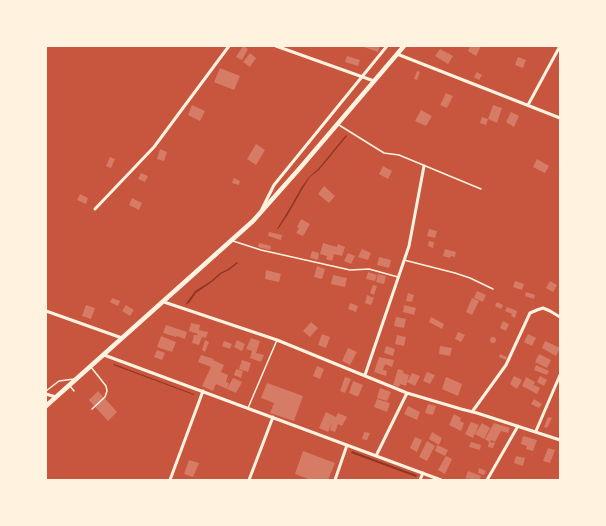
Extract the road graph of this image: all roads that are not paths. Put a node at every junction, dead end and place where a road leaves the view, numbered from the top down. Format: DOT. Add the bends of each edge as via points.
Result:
graph roads {
  1 [pos="229,46"];
  2 [pos="276,46"];
  3 [pos="387,46"];
  4 [pos="404,46"];
  5 [pos="560,46"];
  6 [pos="398,54"];
  7 [pos="362,76"];
  8 [pos="374,81"];
  9 [pos="528,105"];
  10 [pos="560,118"];
  11 [pos="338,124"];
  12 [pos="424,166"];
  13 [pos="481,189"];
  14 [pos="95,209"];
  15 [pos="259,215"];
  16 [pos="233,241"];
  17 [pos="404,260"];
  18 [pos="398,277"];
  19 [pos="493,289"];
  20 [pos="164,302"];
  21 [pos="46,311"];
  22 [pos="560,317"];
  23 [pos="122,339"];
  24 [pos="277,340"];
  25 [pos="104,354"];
  26 [pos="91,367"];
  27 [pos="365,375"];
  28 [pos="560,375"];
  29 [pos="81,376"];
  30 [pos="70,386"];
  31 [pos="74,391"];
  32 [pos="203,391"];
  33 [pos="46,392"];
  34 [pos="407,392"];
  35 [pos="57,397"];
  36 [pos="46,406"];
  37 [pos="248,408"];
  38 [pos="92,409"];
  39 [pos="472,412"];
  40 [pos="273,417"];
  41 [pos="518,426"];
  42 [pos="536,431"];
  43 [pos="560,440"];
  44 [pos="347,445"];
  45 [pos="376,456"];
  46 [pos="423,473"];
  47 [pos="170,480"];
  48 [pos="249,480"];
  49 [pos="335,480"];
  50 [pos="420,480"];
  51 [pos="441,480"];
  52 [pos="487,480"];
  1 -- 14 [label="street" via="154,147"];
  2 -- 7 [label="street"];
  3 -- 7 [label="street"];
  4 -- 6 [label="main road"];
  5 -- 9 [label="street"];
  6 -- 8 [label="main road"];
  6 -- 9 [label="street"];
  7 -- 8 [label="street"];
  7 -- 15 [label="street" via="274,185"];
  8 -- 11 [label="main road"];
  9 -- 10 [label="street"];
  11 -- 12 [label="lane" via="384,153 399,155"];
  11 -- 15 [label="main road"];
  12 -- 13 [label="lane"];
  12 -- 17 [label="street"];
  15 -- 16 [label="main road"];
  16 -- 18 [label="lane" via="350,270 369,269"];
  16 -- 20 [label="main road"];
  17 -- 18 [label="street"];
  17 -- 19 [label="lane" via="455,273"];
  18 -- 27 [label="street"];
  20 -- 23 [label="main road"];
  20 -- 24 [label="street"];
  21 -- 23 [label="street"];
  22 -- 39 [label="street" via="543,308 530,313 506,365"];
  23 -- 25 [label="main road"];
  24 -- 27 [label="street"];
  24 -- 37 [label="lane"];
  25 -- 26 [label="main road"];
  25 -- 32 [label="street"];
  26 -- 29 [label="main road"];
  26 -- 38 [label="lane" via="107,391 106,397"];
  27 -- 34 [label="street"];
  28 -- 42 [label="street"];
  29 -- 30 [label="main road"];
  29 -- 33 [label="lane" via="59,381"];
  30 -- 31 [label="lane"];
  30 -- 35 [label="main road"];
  32 -- 37 [label="street"];
  32 -- 47 [label="street"];
  33 -- 35 [label="street"];
  34 -- 39 [label="street"];
  34 -- 45 [label="street"];
  35 -- 36 [label="main road"];
  37 -- 40 [label="street"];
  39 -- 41 [label="street"];
  40 -- 44 [label="street"];
  40 -- 48 [label="street"];
  41 -- 42 [label="street"];
  41 -- 52 [label="street"];
  42 -- 43 [label="street"];
  44 -- 45 [label="street"];
  44 -- 49 [label="street"];
  45 -- 46 [label="street"];
  46 -- 50 [label="street"];
  46 -- 51 [label="street"];
}
